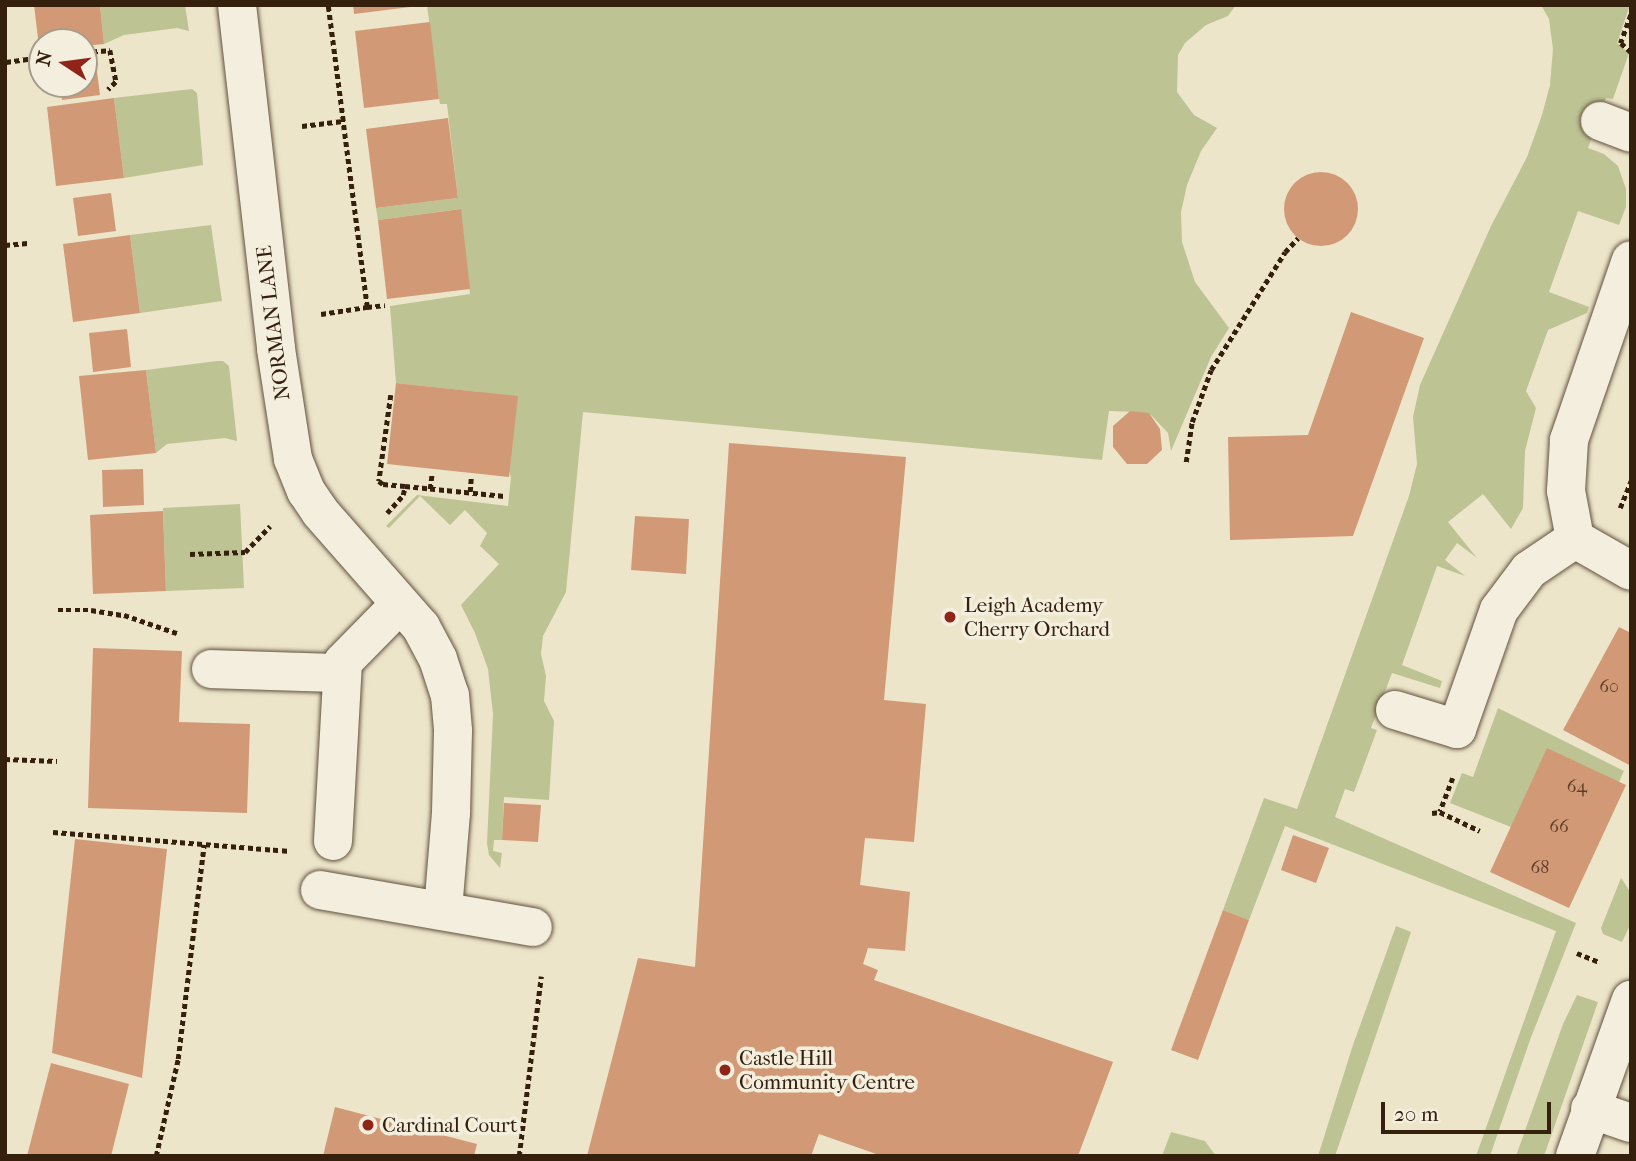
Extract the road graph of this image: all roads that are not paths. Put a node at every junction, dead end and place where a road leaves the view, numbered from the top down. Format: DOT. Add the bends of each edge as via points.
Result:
graph roads {
  1 [pos="237,5"];
  2 [pos="1631,260"];
  3 [pos="1575,539"];
  4 [pos="1631,571"];
  5 [pos="400,604"];
  6 [pos="211,669"];
  7 [pos="340,673"];
  8 [pos="1395,709"];
  9 [pos="333,841"];
  10 [pos="320,890"];
  11 [pos="443,911"];
  12 [pos="533,927"];
  13 [pos="1631,1000"];
  14 [pos="1590,1109"];
  15 [pos="1631,1123"];
  16 [pos="1575,1156"];
  1 -- 5 [label="street, NORMAN LANE" via="290,448 312,502"];
  2 -- 3 [label="street" via="1569,440 1566,491"];
  3 -- 4 [label="street"];
  3 -- 8 [label="street" via="1529,570 1499,610 1457,729"];
  5 -- 7 [label="street" via="344,659"];
  5 -- 11 [label="street, NORMAN LANE" via="438,659 450,695 452,813"];
  6 -- 7 [label="street"];
  7 -- 9 [label="street"];
  10 -- 11 [label="street"];
  11 -- 12 [label="street"];
  13 -- 14 [label="street"];
  14 -- 15 [label="street"];
  14 -- 16 [label="street"];
}
